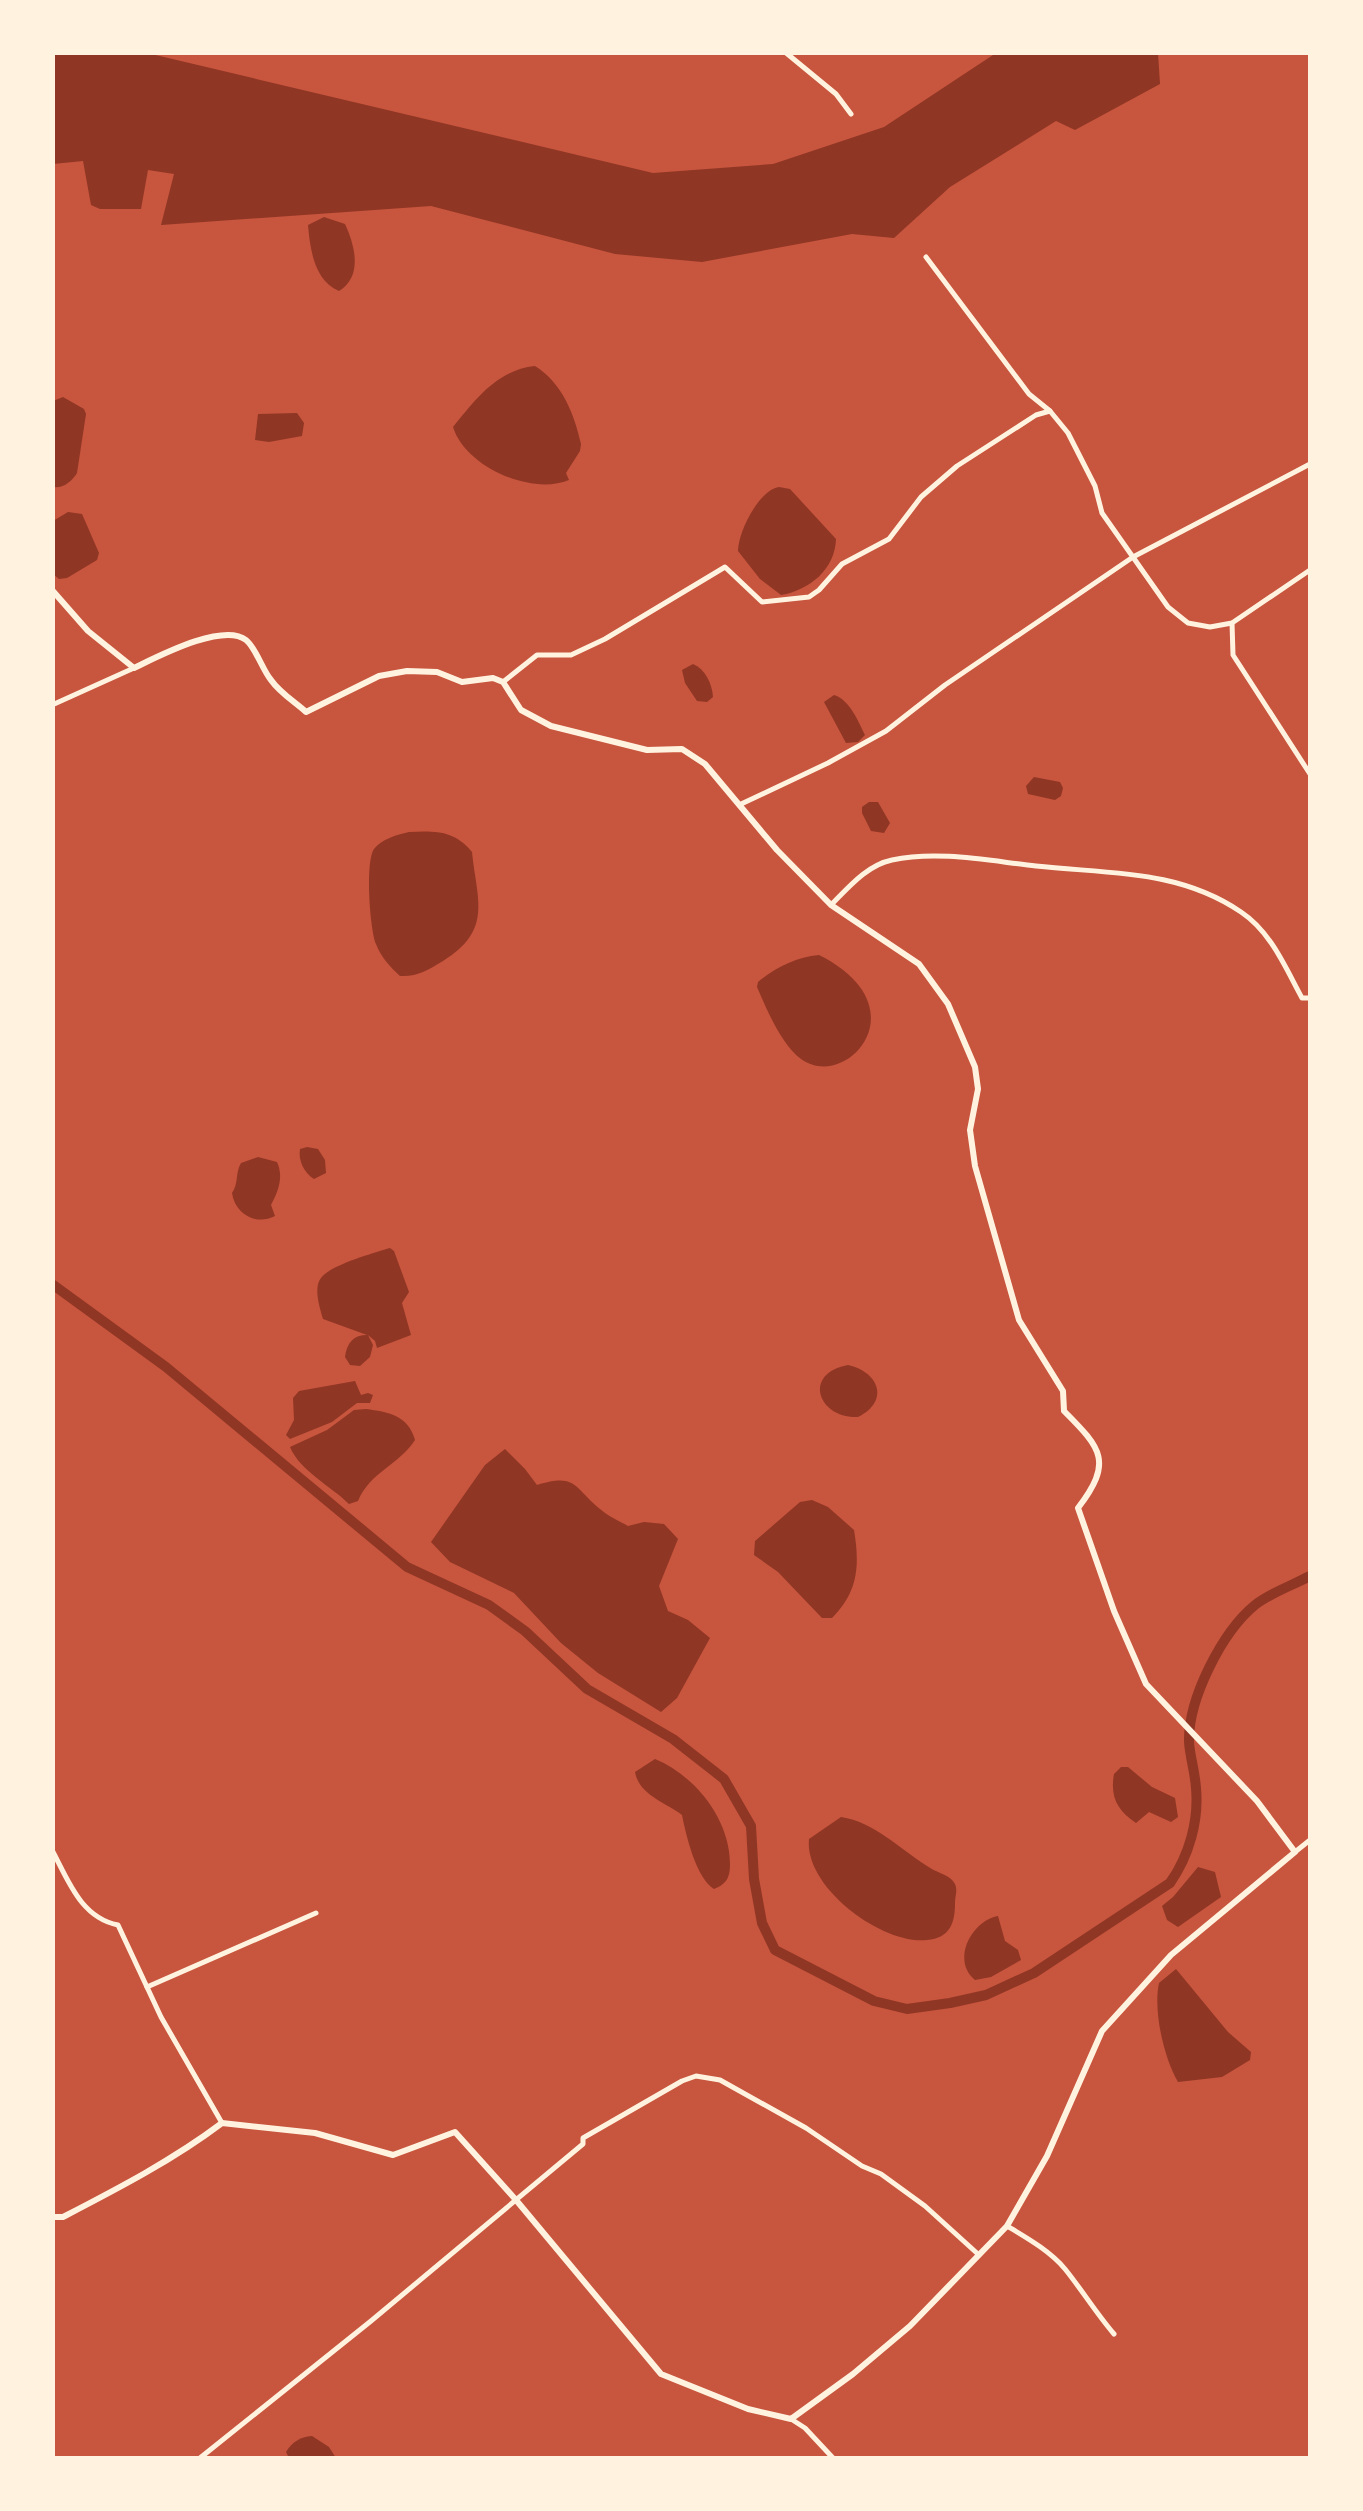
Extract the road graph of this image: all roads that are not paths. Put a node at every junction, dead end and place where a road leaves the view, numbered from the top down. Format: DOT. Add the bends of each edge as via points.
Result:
graph roads {
  1 [pos="785,52"];
  2 [pos="851,114"];
  3 [pos="926,258"];
  4 [pos="1050,411"];
  5 [pos="1310,464"];
  6 [pos="1133,557"];
  7 [pos="1310,570"];
  8 [pos="52,590"];
  9 [pos="1232,623"];
  10 [pos="134,668"];
  11 [pos="502,682"];
  12 [pos="52,705"];
  13 [pos="1310,774"];
  14 [pos="739,805"];
  15 [pos="831,904"];
  16 [pos="1310,998"];
  17 [pos="1310,1840"];
  18 [pos="52,1850"];
  19 [pos="1295,1852"];
  20 [pos="316,1912"];
  21 [pos="147,1987"];
  22 [pos="222,2123"];
  23 [pos="516,2200"];
  24 [pos="52,2217"];
  25 [pos="1007,2226"];
  26 [pos="978,2255"];
  27 [pos="1114,2334"];
  28 [pos="791,2418"];
  29 [pos="200,2458"];
  30 [pos="832,2458"];
  1 -- 2 [label="street"];
  3 -- 4 [label="street" via="1029,394"];
  4 -- 6 [label="street" via="1095,486 1102,514"];
  4 -- 11 [label="street" via="958,466 921,497 889,539 842,564 808,597 762,602 725,567 588,647 571,655 537,655"];
  5 -- 6 [label="street"];
  6 -- 9 [label="street" via="1168,607 1188,623"];
  6 -- 14 [label="street" via="886,731"];
  7 -- 9 [label="street"];
  8 -- 10 [label="street"];
  9 -- 13 [label="street" via="1234,655"];
  10 -- 11 [label="street" via="190,642 239,637 249,642 273,684 306,712 379,676 408,671"];
  10 -- 12 [label="street"];
  11 -- 14 [label="street" via="521,710 550,726 647,750 682,749 705,764"];
  14 -- 15 [label="street"];
  15 -- 16 [label="street" via="860,876 890,860 953,857 1137,872 1213,894 1244,914 1263,929 1302,998"];
  15 -- 19 [label="street" via="919,964 948,1004 975,1067 975,1166 1019,1320 1063,1390 1064,1411 1093,1440 1101,1463 1078,1508 1114,1611 1146,1684 1257,1801"];
  17 -- 19 [label="street"];
  18 -- 21 [label="street" via="73,1892 104,1923 118,1925"];
  19 -- 25 [label="street" via="1171,1955 1102,2031 1047,2156"];
  20 -- 21 [label="street"];
  21 -- 22 [label="street"];
  22 -- 23 [label="street" via="316,2133 393,2155 455,2132"];
  22 -- 24 [label="street" via="114,2190"];
  23 -- 26 [label="street" via="583,2138 696,2076 738,2088 881,2174"];
  23 -- 28 [label="street" via="660,2374 748,2409"];
  23 -- 29 [label="street"];
  25 -- 26 [label="street"];
  25 -- 27 [label="street" via="1064,2267"];
  26 -- 28 [label="street" via="886,2347"];
  28 -- 30 [label="street"];
}
